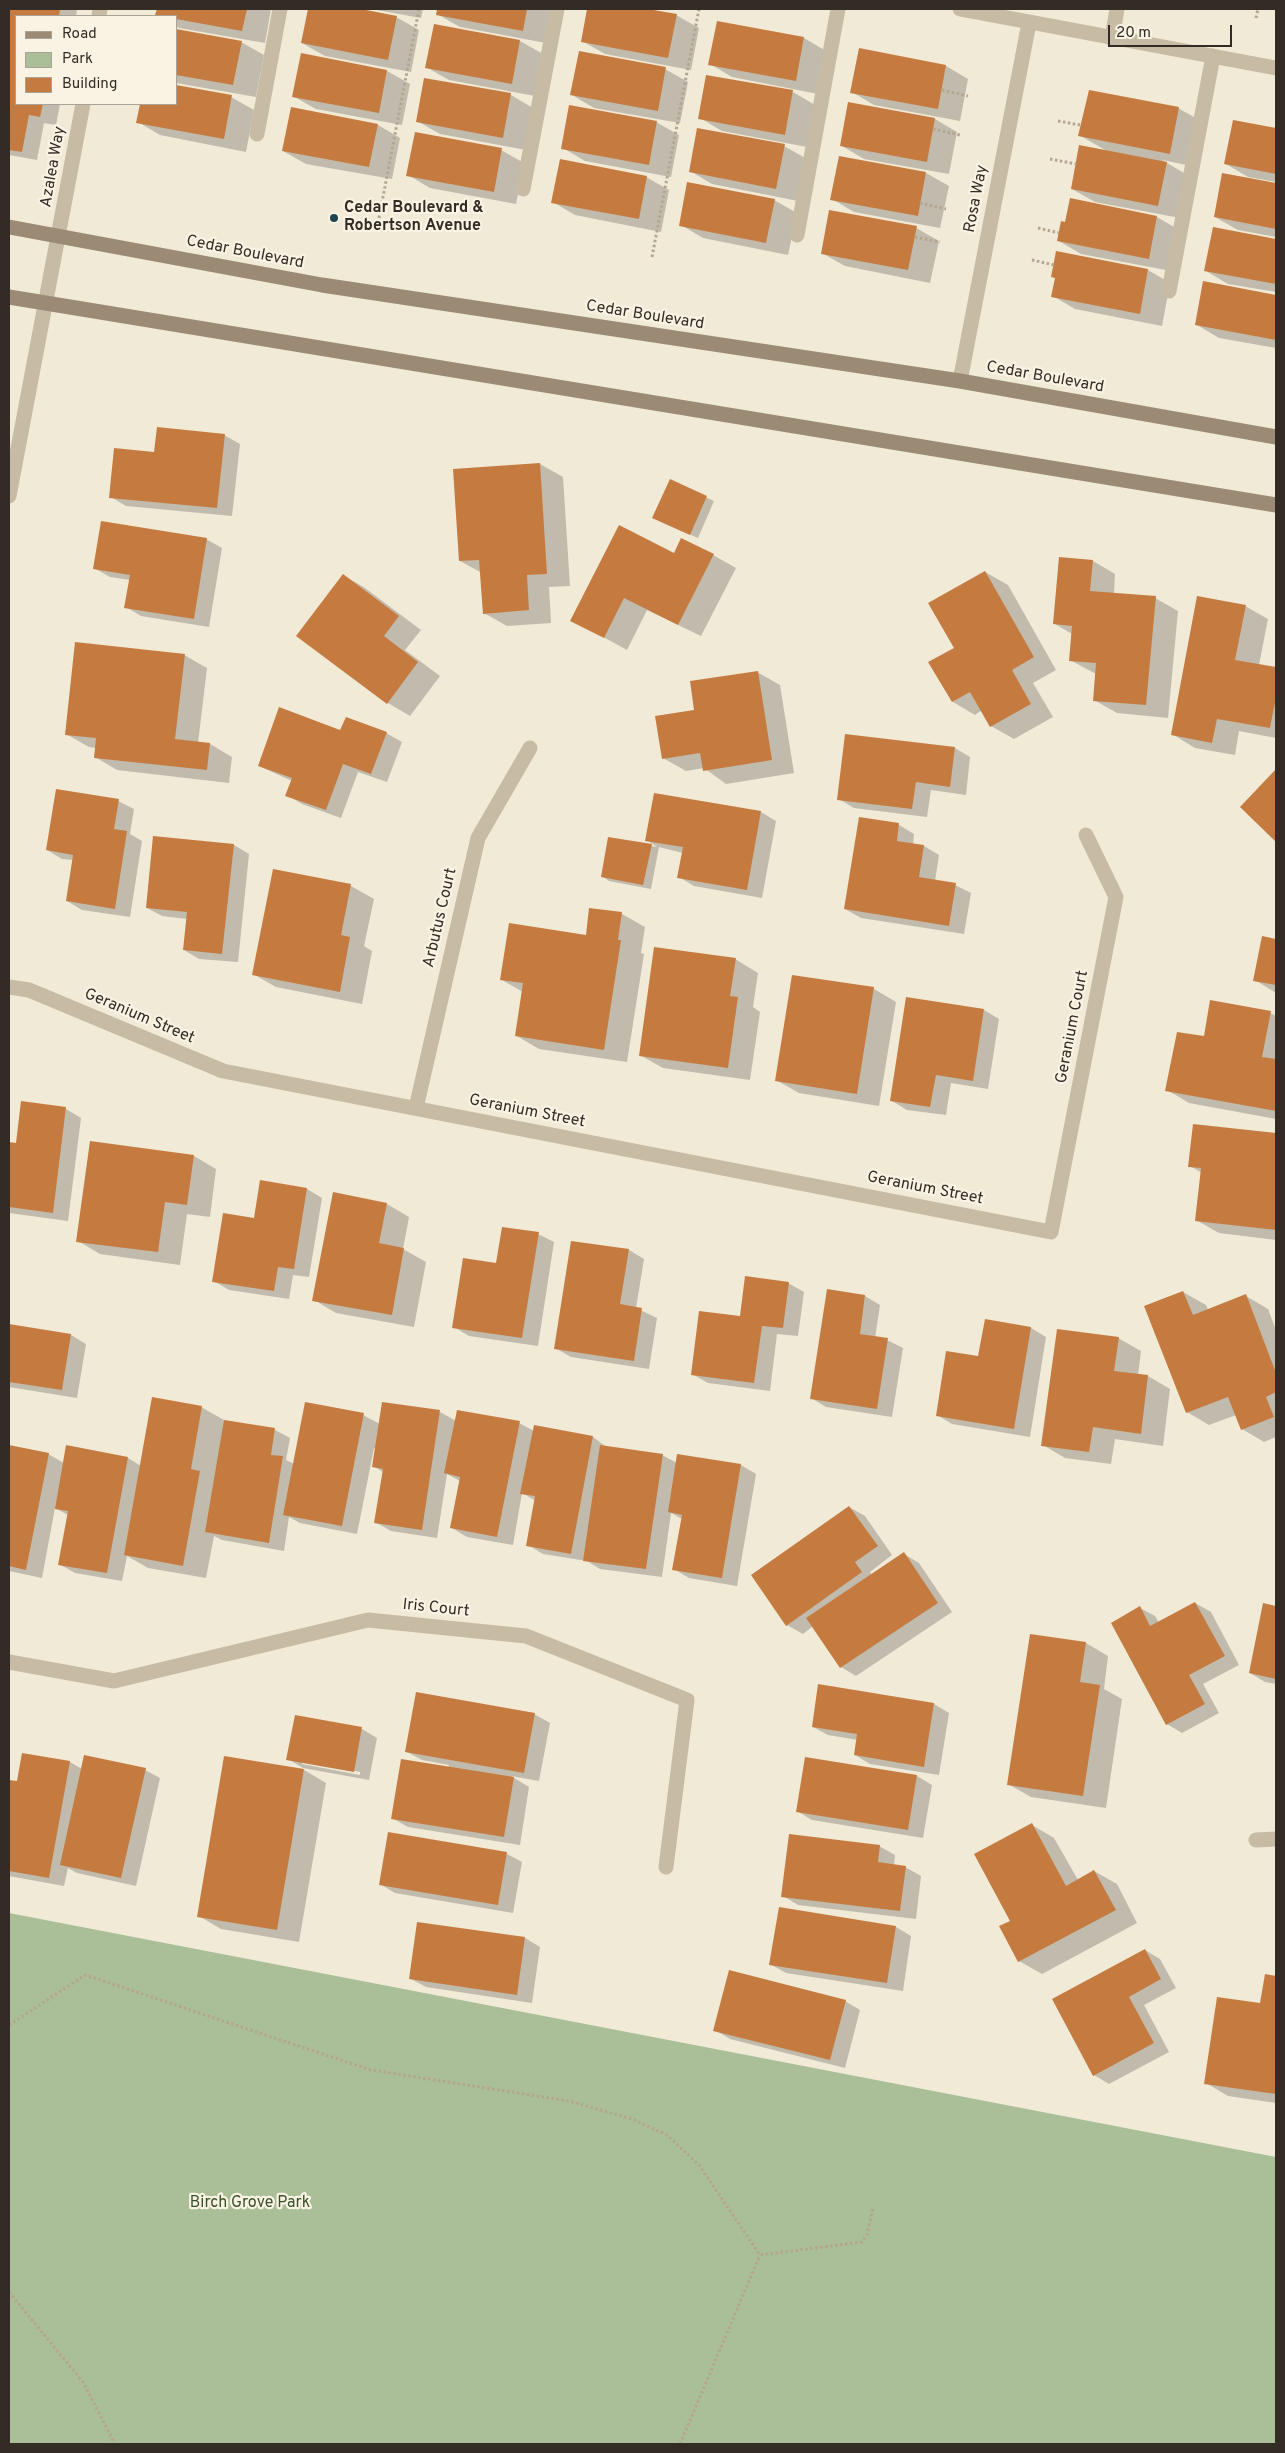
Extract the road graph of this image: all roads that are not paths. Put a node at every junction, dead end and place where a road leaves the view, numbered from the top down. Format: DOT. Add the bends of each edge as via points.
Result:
graph roads {
  1 [pos="280,9"];
  2 [pos="557,9"];
  3 [pos="838,9"];
  4 [pos="960,9"];
  5 [pos="1118,9"];
  6 [pos="1029,23"];
  7 [pos="1112,39"];
  8 [pos="1213,56"];
  9 [pos="1276,68"];
  10 [pos="83,105"];
  11 [pos="257,134"];
  12 [pos="523,188"];
  13 [pos="9,227"];
  14 [pos="797,234"];
  15 [pos="59,236"];
  16 [pos="1169,291"];
  17 [pos="9,297"];
  18 [pos="46,304"];
  19 [pos="960,381"];
  20 [pos="1276,437"];
  21 [pos="9,496"];
  22 [pos="1276,505"];
  23 [pos="530,748"];
  24 [pos="1086,835"];
  25 [pos="9,986"];
  26 [pos="416,1108"];
  27 [pos="1051,1232"];
  28 [pos="9,1662"];
  29 [pos="1276,1839"];
  30 [pos="1256,1840"];
  31 [pos="666,1867"];
  1 -- 11 [label="street"];
  2 -- 12 [label="street"];
  3 -- 14 [label="street"];
  4 -- 6 [label="street"];
  5 -- 7 [label="street"];
  6 -- 7 [label="street"];
  6 -- 19 [label="street, Rosa Way"];
  7 -- 8 [label="street"];
  8 -- 9 [label="street"];
  8 -- 16 [label="street"];
  10 -- 15 [label="street, Azalea Way"];
  13 -- 15 [label="main road, Cedar Boulevard"];
  15 -- 18 [label="street, Azalea Way"];
  15 -- 19 [label="main road, Cedar Boulevard" via="322,285"];
  17 -- 18 [label="main road"];
  18 -- 21 [label="street, Azalea Way"];
  18 -- 22 [label="main road"];
  19 -- 20 [label="main road, Cedar Boulevard"];
  23 -- 26 [label="street, Arbutus Court" via="478,838"];
  24 -- 27 [label="street, Geranium Court" via="1116,897"];
  25 -- 26 [label="street, Geranium Street" via="28,990 222,1071"];
  26 -- 27 [label="street, Geranium Street"];
  28 -- 31 [label="street, Iris Court" via="114,1681 368,1620 526,1636 687,1700"];
  29 -- 30 [label="street"];
}
